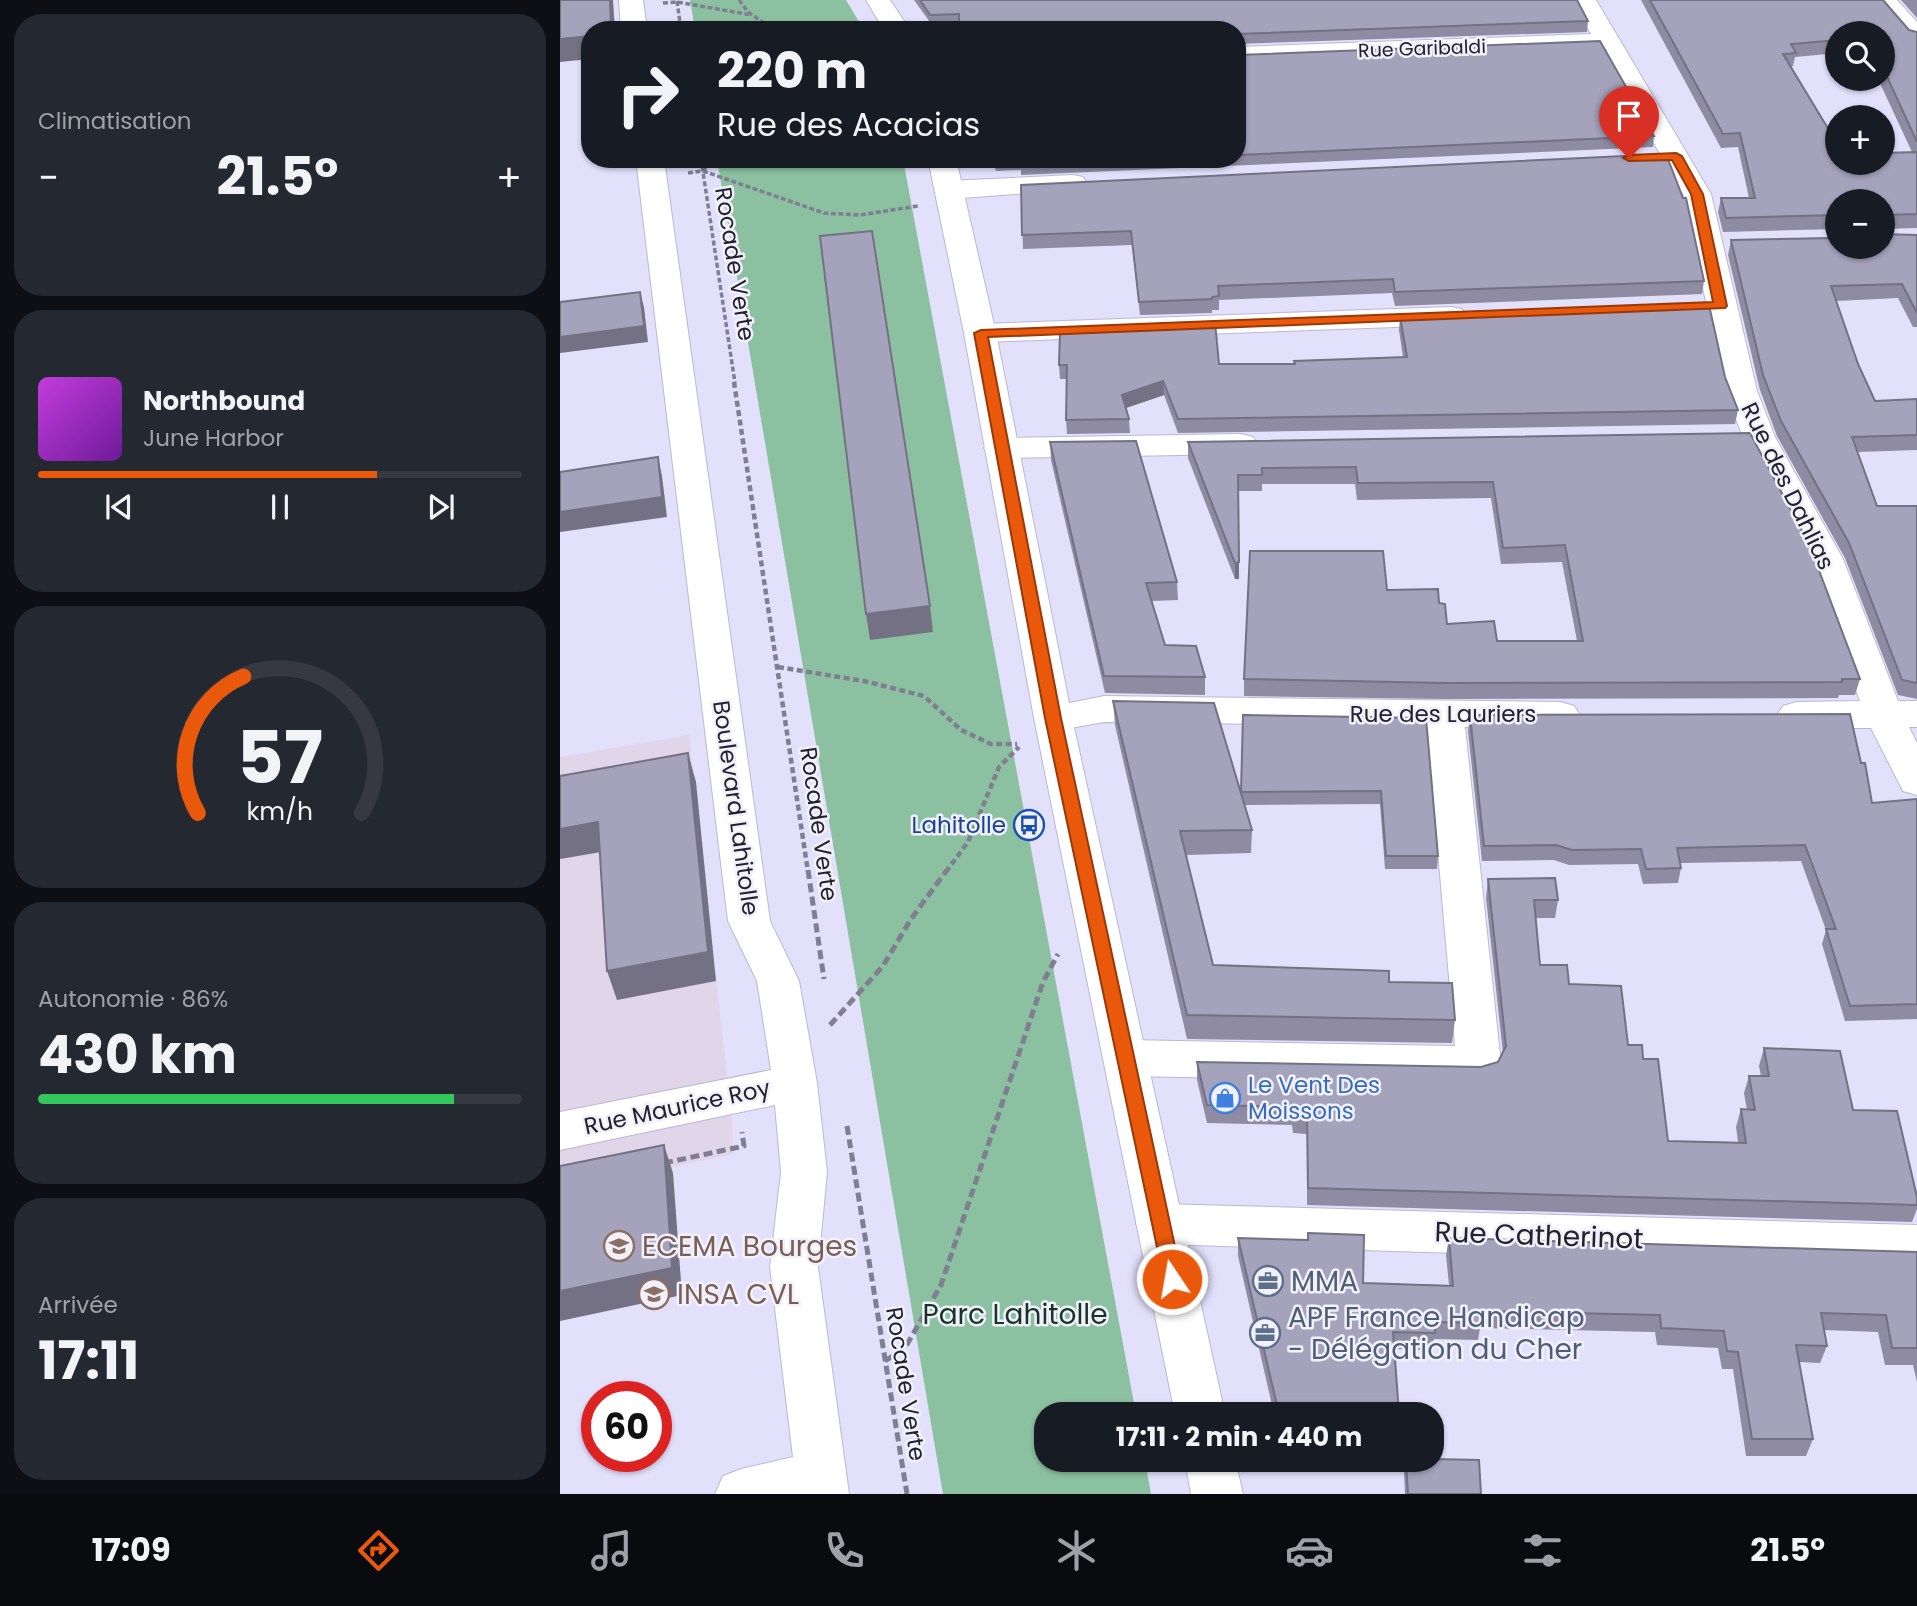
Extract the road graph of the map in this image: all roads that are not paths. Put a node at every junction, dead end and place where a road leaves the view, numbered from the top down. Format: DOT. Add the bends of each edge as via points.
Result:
graph roads {
  1 [pos="878,0"];
  2 [pos="1584,0"];
  3 [pos="1883,0"];
  4 [pos="891,21"];
  5 [pos="1917,37"];
  6 [pos="1607,40"];
  7 [pos="1246,55"];
  8 [pos="1676,156"];
  9 [pos="1642,158"];
  10 [pos="651,168"];
  11 [pos="1104,182"];
  12 [pos="940,185"];
  13 [pos="1473,315"];
  14 [pos="981,333"];
  15 [pos="1269,444"];
  16 [pos="1001,447"];
  17 [pos="1445,715"];
  18 [pos="1596,715"];
  19 [pos="1760,715"];
  20 [pos="1900,715"];
  21 [pos="1053,718"];
  22 [pos="1917,781"];
  23 [pos="1125,1058"];
  24 [pos="795,1083"];
  25 [pos="560,1131"];
  26 [pos="1160,1224"];
  27 [pos="1917,1246"];
  28 [pos="1197,1402"];
  29 [pos="1212,1472"];
  30 [pos="822,1484"];
  31 [pos="741,1494"];
  32 [pos="1217,1494"];
  1 -- 4 [label="street"];
  2 -- 6 [label="street, Rue des Dahlias"];
  3 -- 5 [label="street"];
  6 -- 7 [label="street, Rue Garibaldi"];
  6 -- 8 [label="street, Rue des Dahlias"];
  8 -- 9 [label="street"];
  8 -- 20 [label="street, Rue des Dahlias" via="1721,244 1707,306 1741,391 1745,437 1825,559"];
  10 -- 24 [label="street, Boulevard Lahitolle" via="749,921 778,981"];
  11 -- 12 [label="street"];
  12 -- 14 [label="street"];
  13 -- 14 [label="street"];
  14 -- 16 [label="street"];
  15 -- 16 [label="street"];
  16 -- 21 [label="street"];
  17 -- 18 [label="street, Rue des Lauriers"];
  17 -- 21 [label="street, Rue des Lauriers" via="1104,709"];
  17 -- 23 [label="street" via="1481,879 1479,1064"];
  19 -- 20 [label="street"];
  20 -- 22 [label="street, Rue des Dahlias"];
  21 -- 23 [label="street"];
  23 -- 26 [label="street"];
  24 -- 25 [label="street, Rue Maurice Roy"];
  24 -- 30 [label="street, Boulevard Lahitolle" via="804,1172 794,1267"];
  26 -- 27 [label="street, Rue Catherinot"];
  26 -- 28 [label="street"];
  29 -- 32 [label="street"];
  30 -- 31 [label="street"];
}
